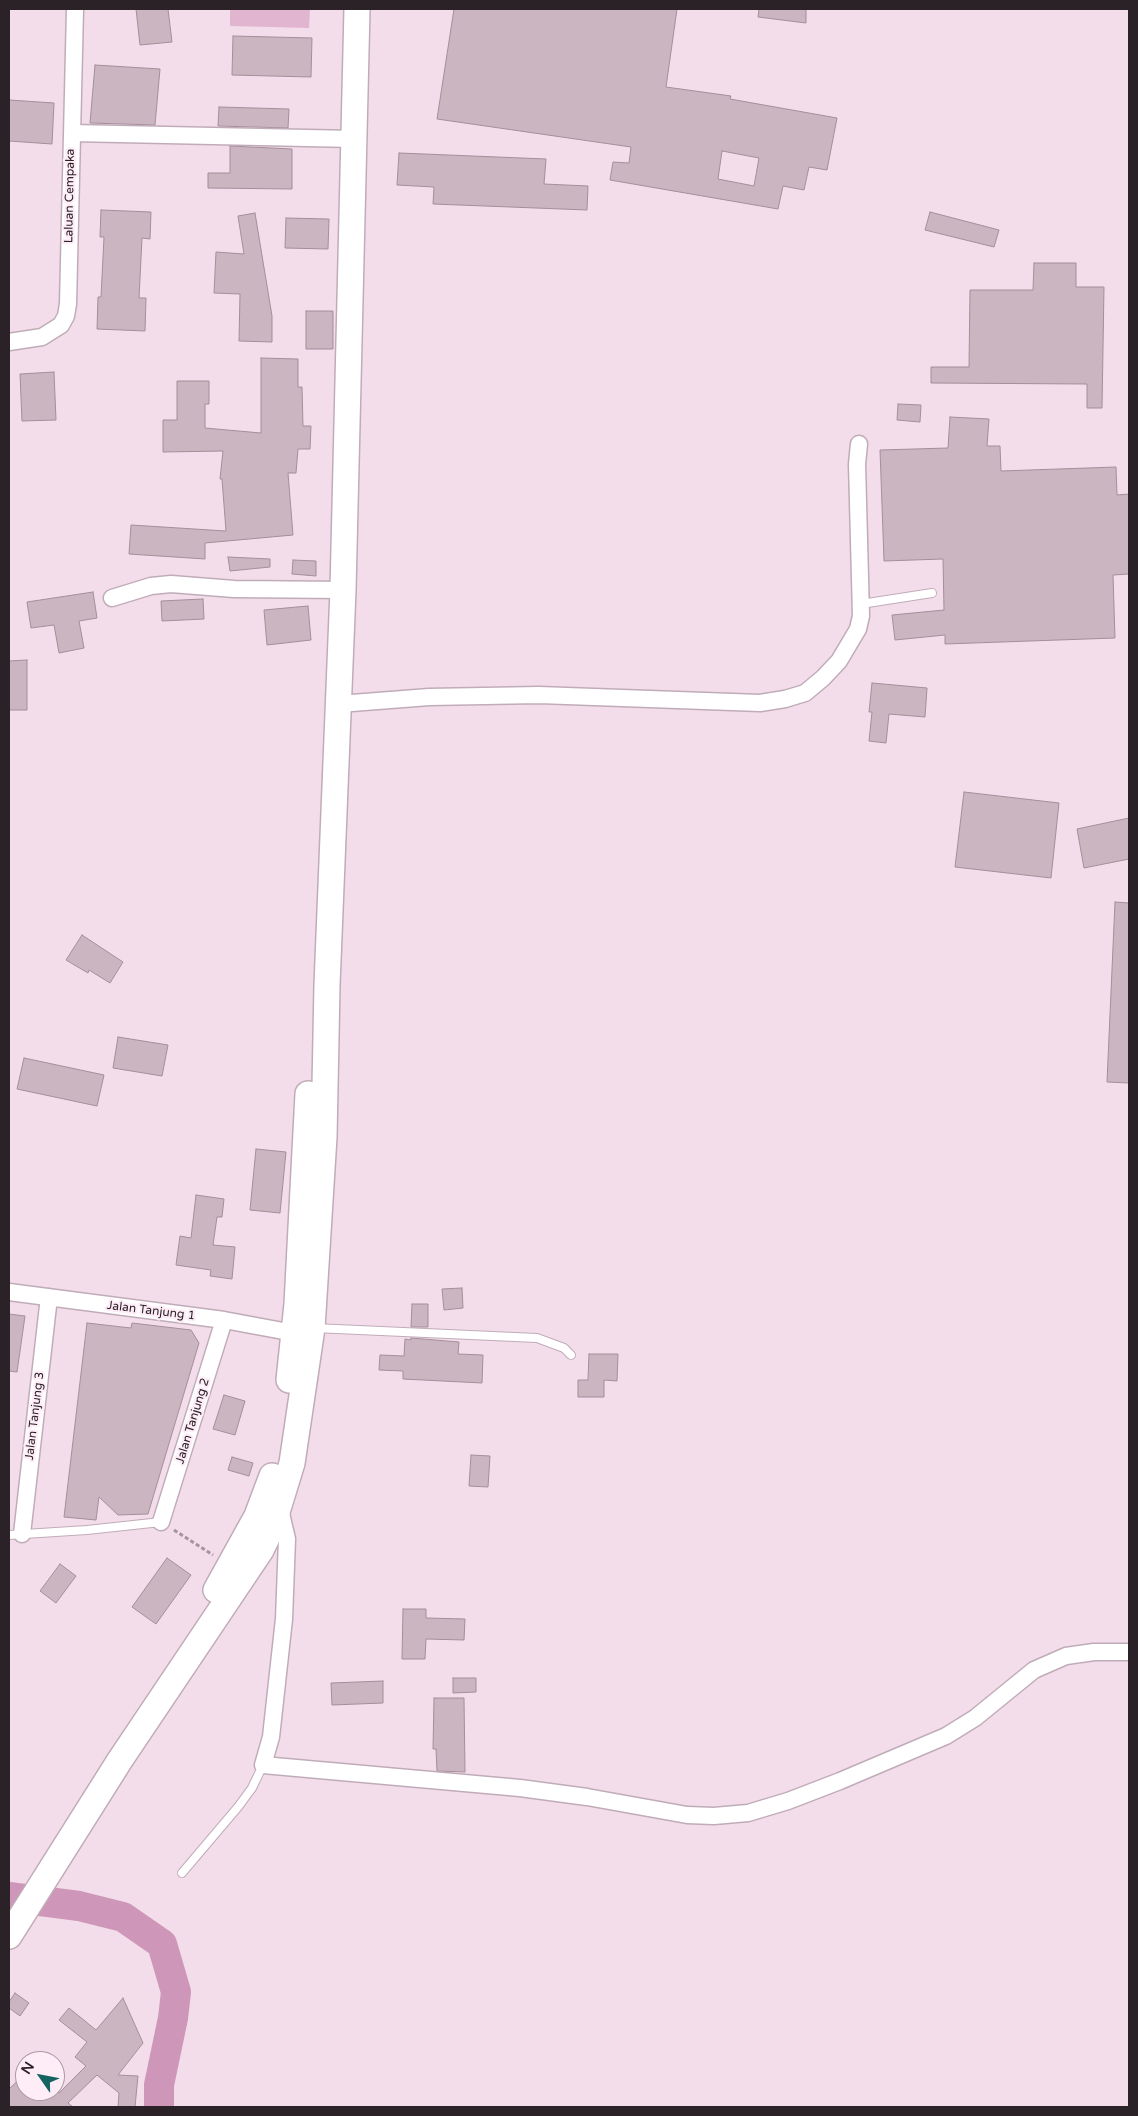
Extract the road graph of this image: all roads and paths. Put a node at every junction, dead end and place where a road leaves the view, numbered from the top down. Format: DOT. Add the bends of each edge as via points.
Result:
graph roads {
  1 [pos="76,9"];
  2 [pos="357,9"];
  3 [pos="72,133"];
  4 [pos="354,139"];
  5 [pos="9,342"];
  6 [pos="859,444"];
  7 [pos="343,590"];
  8 [pos="932,593"];
  9 [pos="112,598"];
  10 [pos="861,604"];
  11 [pos="339,704"];
  12 [pos="333,814"];
  13 [pos="9,1292"];
  14 [pos="49,1297"];
  15 [pos="224,1320"];
  16 [pos="303,1330"];
  17 [pos="571,1355"];
  18 [pos="279,1507"];
  19 [pos="161,1522"];
  20 [pos="15,1534"];
  21 [pos="230,1566"];
  22 [pos="1129,1652"];
  23 [pos="120,1760"];
  24 [pos="263,1765"];
  25 [pos="182,1873"];
  26 [pos="9,1936"];
  1 -- 3 [label="street, Laluan Cempaka"];
  2 -- 4 [label="main road"];
  3 -- 4 [label="street"];
  3 -- 5 [label="street, Laluan Cempaka" via="66,316 61,325 42,337"];
  4 -- 7 [label="main road"];
  6 -- 10 [label="street"];
  7 -- 9 [label="street" via="234,589 171,584 150,586"];
  7 -- 11 [label="main road"];
  8 -- 10 [label="lane"];
  10 -- 11 [label="street" via="858,629 839,661 805,693 785,700 760,703 539,695 429,697"];
  11 -- 12 [label="main road"];
  12 -- 16 [label="main road" via="321,902"];
  12 -- 16 [label="main road" via="324,1137 316,1275"];
  13 -- 14 [label="street, Jalan Tanjung 1"];
  14 -- 15 [label="street, Jalan Tanjung 1"];
  14 -- 20 [label="street, Jalan Tanjung 3"];
  15 -- 16 [label="street, Jalan Tanjung 1"];
  15 -- 19 [label="street, Jalan Tanjung 2"];
  16 -- 17 [label="lane" via="537,1338 564,1348"];
  16 -- 18 [label="main road" via="299,1339 306,1375 292,1463"];
  16 -- 21 [label="main road" via="274,1469 257,1516"];
  18 -- 23 [label="main road" via="261,1550"];
  18 -- 24 [label="street" via="287,1539 284,1619 271,1737"];
  19 -- 20 [label="lane"];
  19 -- 21 [label="path"];
  21 -- 23 [label="main road"];
  22 -- 24 [label="street" via="1066,1656 1034,1670 975,1718 946,1736 840,1781 748,1813 687,1815 587,1796 520,1788"];
  23 -- 26 [label="main road"];
  24 -- 25 [label="lane" via="238,1807"];
}
